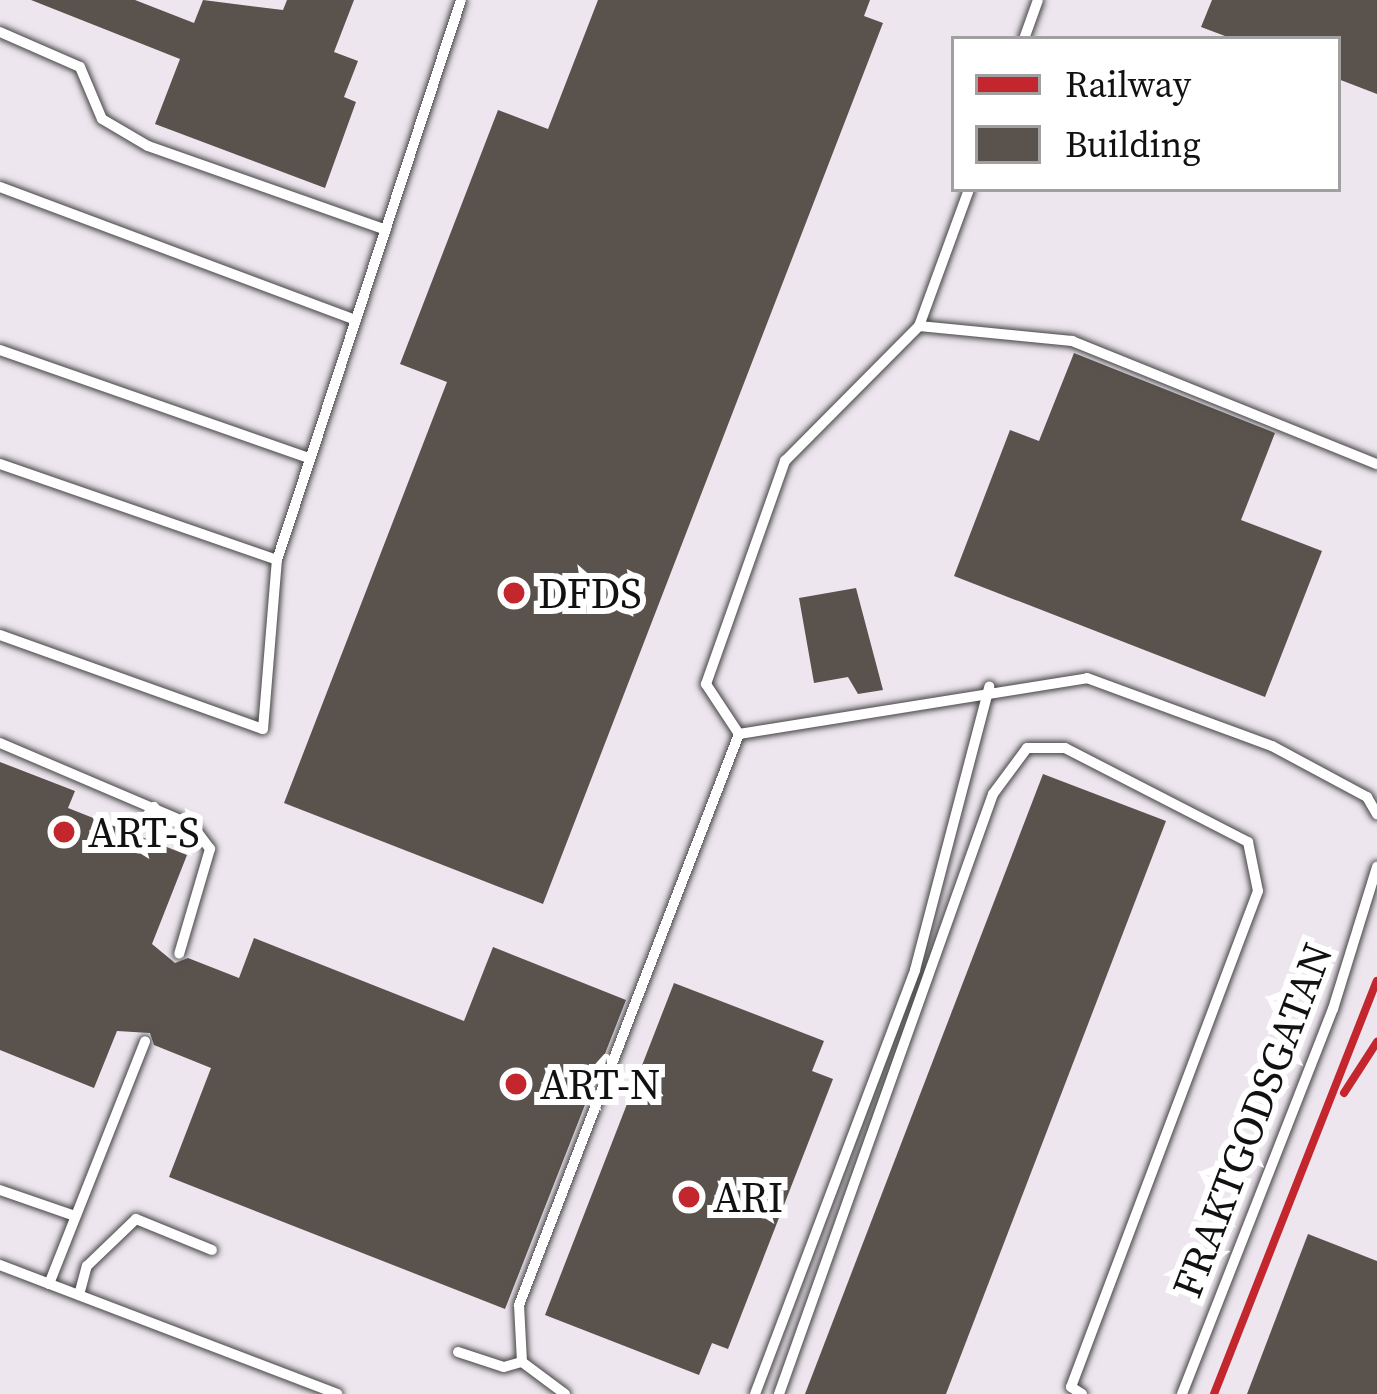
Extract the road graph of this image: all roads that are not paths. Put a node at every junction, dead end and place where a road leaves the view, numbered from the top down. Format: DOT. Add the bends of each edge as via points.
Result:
graph roads {
  1 [pos="461,0"];
  2 [pos="1038,0"];
  3 [pos="0,32"];
  4 [pos="1025,36"];
  5 [pos="0,187"];
  6 [pos="968,192"];
  7 [pos="386,230"];
  8 [pos="356,320"];
  9 [pos="919,326"];
  10 [pos="0,350"];
  11 [pos="306,457"];
  12 [pos="0,464"];
  13 [pos="1377,464"];
  14 [pos="277,560"];
  15 [pos="0,635"];
  16 [pos="989,687"];
  17 [pos="739,734"];
  18 [pos="0,743"];
  19 [pos="1377,814"];
  20 [pos="1377,867"];
  21 [pos="179,954"];
  22 [pos="145,1041"];
  23 [pos="0,1190"];
  24 [pos="75,1216"];
  25 [pos="212,1250"];
  26 [pos="0,1265"];
  27 [pos="50,1284"];
  28 [pos="79,1294"];
  29 [pos="458,1352"];
  30 [pos="522,1362"];
  31 [pos="337,1394"];
  32 [pos="566,1394"];
  33 [pos="755,1394"];
  34 [pos="779,1394"];
  35 [pos="1082,1394"];
  36 [pos="1182,1394"];
  1 -- 7 [label="lane"];
  2 -- 4 [label="lane"];
  3 -- 7 [label="lane" via="80,67 103,119 148,146"];
  5 -- 8 [label="lane"];
  6 -- 9 [label="lane"];
  7 -- 8 [label="lane"];
  8 -- 11 [label="lane"];
  9 -- 13 [label="lane" via="1072,341"];
  9 -- 17 [label="lane" via="785,461 706,684"];
  10 -- 11 [label="lane"];
  11 -- 14 [label="lane"];
  12 -- 14 [label="lane"];
  14 -- 15 [label="lane" via="263,729"];
  16 -- 17 [label="lane"];
  16 -- 19 [label="lane" via="1068,676 1113,683 1272,746 1367,797"];
  16 -- 33 [label="lane" via="915,970"];
  17 -- 30 [label="lane" via="519,1305"];
  18 -- 21 [label="lane" via="192,825 210,850"];
  20 -- 36 [label="lane, FRAKTGODSGATAN" via="1333,1009"];
  22 -- 24 [label="lane"];
  23 -- 24 [label="lane"];
  24 -- 27 [label="lane"];
  25 -- 28 [label="lane" via="136,1219 87,1266"];
  26 -- 27 [label="lane"];
  27 -- 28 [label="lane"];
  28 -- 31 [label="lane"];
  29 -- 30 [label="lane" via="503,1367"];
  30 -- 32 [label="lane"];
  34 -- 35 [label="lane" via="993,794 1027,748 1065,748 1248,842 1258,891 1071,1387"];
}
